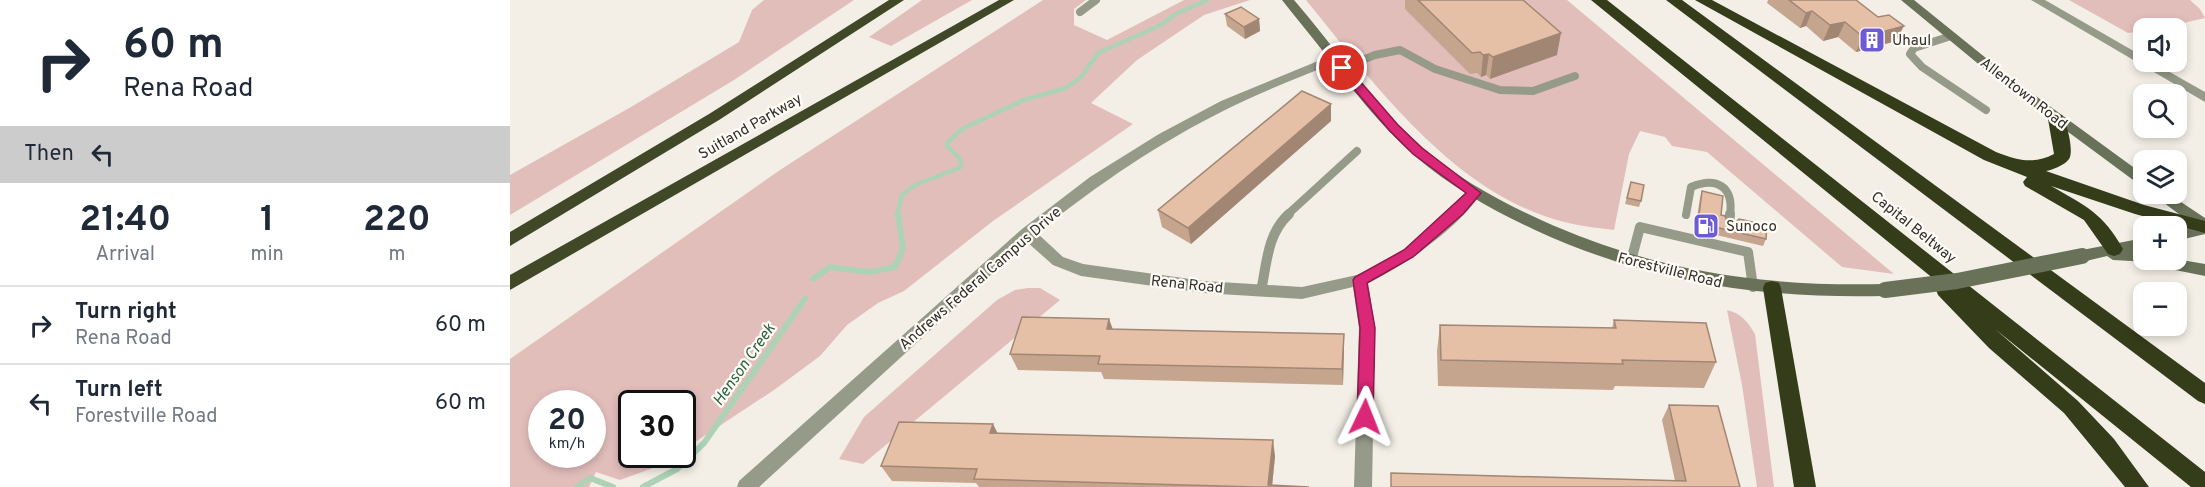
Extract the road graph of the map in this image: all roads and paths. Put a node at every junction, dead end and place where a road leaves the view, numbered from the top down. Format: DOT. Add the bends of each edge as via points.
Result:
graph roads {
  1 [pos="898,0"];
  2 [pos="1008,0"];
  3 [pos="1096,0"];
  4 [pos="1288,0"];
  5 [pos="1598,0"];
  6 [pos="1673,0"];
  7 [pos="1702,0"];
  8 [pos="1907,0"];
  9 [pos="2037,0"];
  10 [pos="1080,12"];
  11 [pos="1951,36"];
  12 [pos="1338,63"];
  13 [pos="1575,76"];
  14 [pos="2205,98"];
  15 [pos="1986,110"];
  16 [pos="2056,119"];
  17 [pos="1357,151"];
  18 [pos="1990,156"];
  19 [pos="2016,167"];
  20 [pos="2133,175"];
  21 [pos="1474,193"];
  22 [pos="2173,204"];
  23 [pos="1686,215"];
  24 [pos="1729,224"];
  25 [pos="2205,227"];
  26 [pos="1887,231"];
  27 [pos="1027,233"];
  28 [pos="2187,233"];
  29 [pos="510,240"];
  30 [pos="2133,245"];
  31 [pos="2108,250"];
  32 [pos="2133,256"];
  33 [pos="1631,261"];
  34 [pos="2187,266"];
  35 [pos="2205,270"];
  36 [pos="1360,280"];
  37 [pos="510,283"];
  38 [pos="1763,288"];
  39 [pos="1262,291"];
  40 [pos="2205,395"];
  41 [pos="2205,485"];
  42 [pos="746,487"];
  43 [pos="1364,487"];
  44 [pos="1805,487"];
  45 [pos="2138,487"];
  1 -- 29 [label="highway, Suitland Parkway"];
  2 -- 37 [label="highway, Suitland Parkway"];
  3 -- 10 [label="lane"];
  4 -- 12 [label="main road, Forestville Road"];
  5 -- 26 [label="highway, Capital Beltway"];
  6 -- 40 [label="highway"];
  7 -- 18 [label="highway"];
  8 -- 11 [label="main road, Allentown Road"];
  9 -- 14 [label="street"];
  11 -- 15 [label="lane" via="1914,48 1910,54 1922,67"];
  11 -- 16 [label="main road, Allentown Road"];
  12 -- 13 [label="lane" via="1400,50 1435,69 1500,90 1533,91"];
  12 -- 21 [label="main road, Forestville Road" via="1418,151"];
  12 -- 27 [label="street, Andrews Federal Campus Drive" via="1226,104 1164,137 1095,180"];
  16 -- 19 [label="highway" via="2062,157 2045,166"];
  16 -- 20 [label="main road, Allentown Road"];
  17 -- 39 [label="lane" via="1278,225"];
  18 -- 19 [label="highway"];
  18 -- 31 [label="highway" via="2090,216"];
  19 -- 25 [label="highway" via="2154,214"];
  21 -- 33 [label="main road, Forestville Road" via="1556,233"];
  21 -- 36 [label="street, Rena Road" via="1408,254"];
  22 -- 25 [label="main road"];
  23 -- 24 [label="lane" via="1692,187 1711,184 1730,193"];
  25 -- 28 [label="main road"];
  26 -- 41 [label="highway, Capital Beltway"];
  26 -- 45 [label="highway" via="1996,342 2070,407"];
  27 -- 39 [label="street, Rena Road" via="1058,261 1082,270"];
  27 -- 42 [label="street, Andrews Federal Campus Drive"];
  30 -- 31 [label="main road, Forestville Road"];
  31 -- 32 [label="main road"];
  31 -- 38 [label="main road, Forestville Road, bridge" via="1957,281 1885,290"];
  33 -- 38 [label="main road, Forestville Road" via="1693,278"];
  33 -- 38 [label="lane" via="1640,227 1683,232 1748,252"];
  34 -- 35 [label="main road"];
  36 -- 39 [label="street, Rena Road" via="1302,293"];
  36 -- 43 [label="street" via="1367,328"];
  38 -- 44 [label="highway"];
}
